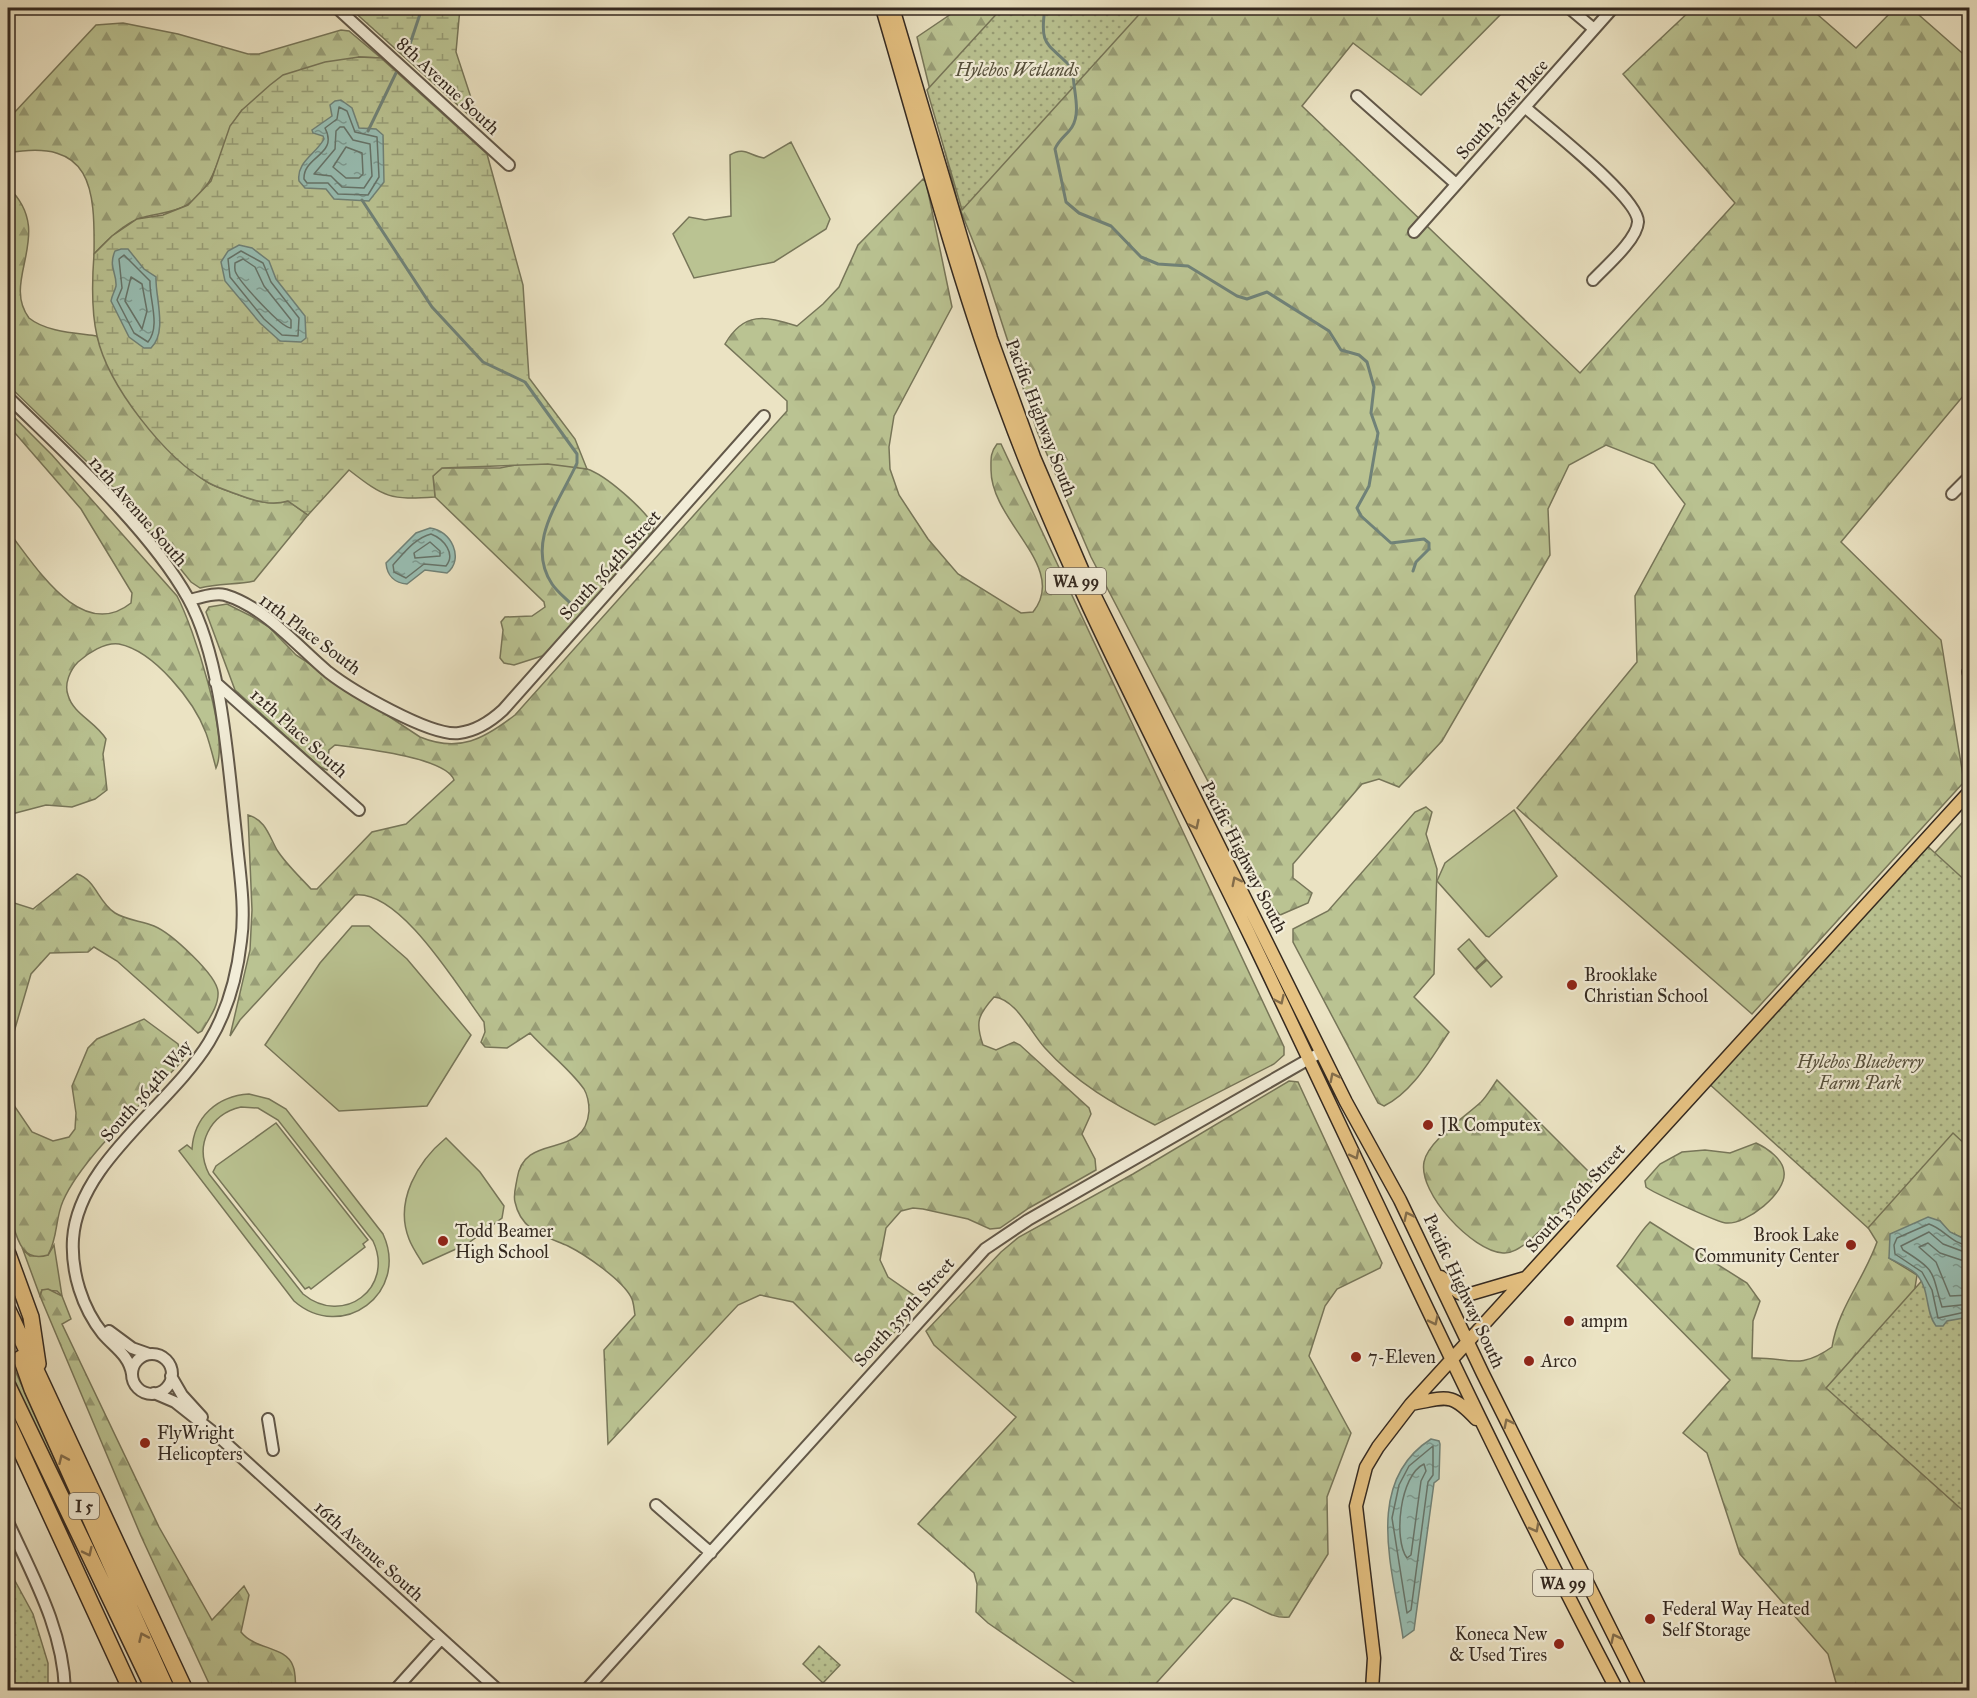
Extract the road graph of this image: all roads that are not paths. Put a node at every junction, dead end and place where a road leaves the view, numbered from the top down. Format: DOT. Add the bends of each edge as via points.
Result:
graph roads {
  1 [pos="337,8"];
  2 [pos="882,8"];
  3 [pos="893,8"];
  4 [pos="1569,8"];
  5 [pos="1613,8"];
  6 [pos="1594,29"];
  7 [pos="1357,96"];
  8 [pos="1526,108"];
  9 [pos="509,165"];
  10 [pos="1456,184"];
  11 [pos="1414,232"];
  12 [pos="1593,280"];
  13 [pos="8,397"];
  14 [pos="764,416"];
  15 [pos="1970,476"];
  16 [pos="1952,494"];
  17 [pos="189,600"];
  18 [pos="213,668"];
  19 [pos="215,682"];
  20 [pos="474,730"];
  21 [pos="1970,791"];
  22 [pos="360,810"];
  23 [pos="1322,1052"];
  24 [pos="1308,1059"];
  25 [pos="8,1254"];
  26 [pos="1433,1269"];
  27 [pos="1527,1277"];
  28 [pos="8,1310"];
  29 [pos="91,1315"];
  30 [pos="8,1319"];
  31 [pos="1469,1343"];
  32 [pos="149,1354"];
  33 [pos="1453,1360"];
  34 [pos="132,1374"];
  35 [pos="171,1376"];
  36 [pos="40,1379"];
  37 [pos="8,1386"];
  38 [pos="154,1393"];
  39 [pos="1411,1404"];
  40 [pos="268,1419"];
  41 [pos="8,1423"];
  42 [pos="1485,1428"];
  43 [pos="218,1436"];
  44 [pos="8,1438"];
  45 [pos="273,1450"];
  46 [pos="656,1505"];
  47 [pos="8,1522"];
  48 [pos="56,1527"];
  49 [pos="711,1553"];
  50 [pos="441,1638"];
  51 [pos="65,1690"];
  52 [pos="132,1690"];
  53 [pos="154,1690"];
  54 [pos="167,1690"];
  55 [pos="185,1690"];
  56 [pos="394,1690"];
  57 [pos="498,1690"];
  58 [pos="586,1690"];
  59 [pos="1372,1690"];
  60 [pos="1617,1690"];
  61 [pos="1641,1690"];
  1 -- 9 [label="street, 8th Avenue South"];
  2 -- 24 [label="main road, Pacific Highway South / WA 99, one-way" via="974,318 1038,494 1101,634"];
  23 -- 3 [label="main road, Pacific Highway South / WA 99, one-way" via="1121,653 1034,457 977,294"];
  4 -- 6 [label="street"];
  5 -- 6 [label="street, South 361st Place"];
  6 -- 8 [label="street, South 361st Place"];
  7 -- 10 [label="street"];
  8 -- 10 [label="street, South 361st Place"];
  8 -- 12 [label="street" via="1620,191 1635,210 1638,223 1634,234"];
  10 -- 11 [label="street, South 361st Place"];
  13 -- 17 [label="street, 12th Avenue South" via="113,502 155,550"];
  14 -- 20 [label="street, South 364th Street" via="503,710"];
  15 -- 16 [label="street"];
  17 -- 18 [label="street, 12th Avenue South"];
  17 -- 20 [label="street, 11th Place South" via="218,595 234,599 259,613 342,682 384,705 435,730 458,734"];
  18 -- 19 [label="street, South 364th Way"];
  19 -- 22 [label="street, 12th Place South"];
  19 -- 29 [label="street, South 364th Way" via="241,885 240,950 228,1005 207,1045 184,1077 97,1174 78,1209 73,1239 75,1269"];
  21 -- 27 [label="main road, South 356th Street"];
  23 -- 24 [label="street, South 359th Street"];
  26 -- 23 [label="main road, Pacific Highway South / WA 99, one-way"];
  24 -- 33 [label="main road, Pacific Highway South / WA 99, one-way"];
  24 -- 49 [label="street, South 359th Street" via="1028,1220 985,1249"];
  25 -- 36 [label="highway" via="31,1317"];
  26 -- 27 [label="main road" via="1459,1293 1467,1295"];
  26 -- 31 [label="main road, Pacific Highway South / WA 99"];
  27 -- 31 [label="main road, South 356th Street"];
  28 -- 36 [label="highway, I 5"];
  29 -- 32 [label="street, South 364th Way" via="124,1343"];
  29 -- 34 [label="street, South 364th Way" via="125,1356"];
  54 -- 30 [label="highway, I 5, one-way" via="32,1389"];
  31 -- 33 [label="main road, South 356th Street"];
  61 -- 31 [label="main road, Pacific Highway South / WA 99, one-way"];
  32 -- 34 [label="street" via="137,1361"];
  32 -- 35 [label="street" via="167,1361"];
  33 -- 39 [label="main road, South 356th Street"];
  33 -- 42 [label="main road, Pacific Highway South / WA 99"];
  34 -- 38 [label="street" via="139,1389"];
  35 -- 38 [label="street" via="165,1389"];
  35 -- 43 [label="street, 16th Avenue South" via="182,1395"];
  36 -- 55 [label="highway, I 5"];
  37 -- 53 [label="highway, I 5, one-way"];
  38 -- 43 [label="street, 16th Avenue South" via="175,1402"];
  39 -- 42 [label="main road" via="1456,1400"];
  39 -- 59 [label="main road, South 356th Street" via="1366,1467 1356,1506 1374,1658"];
  40 -- 45 [label="street"];
  41 -- 48 [label="highway, I 5"];
  42 -- 60 [label="main road, Pacific Highway South / WA 99, one-way"];
  43 -- 50 [label="street, 16th Avenue South"];
  44 -- 48 [label="highway"];
  46 -- 49 [label="street"];
  47 -- 51 [label="street" via="54,1625"];
  48 -- 52 [label="highway, I 5"];
  49 -- 58 [label="street, South 359th Street"];
  50 -- 56 [label="street"];
  50 -- 57 [label="street, 16th Avenue South"];
}
